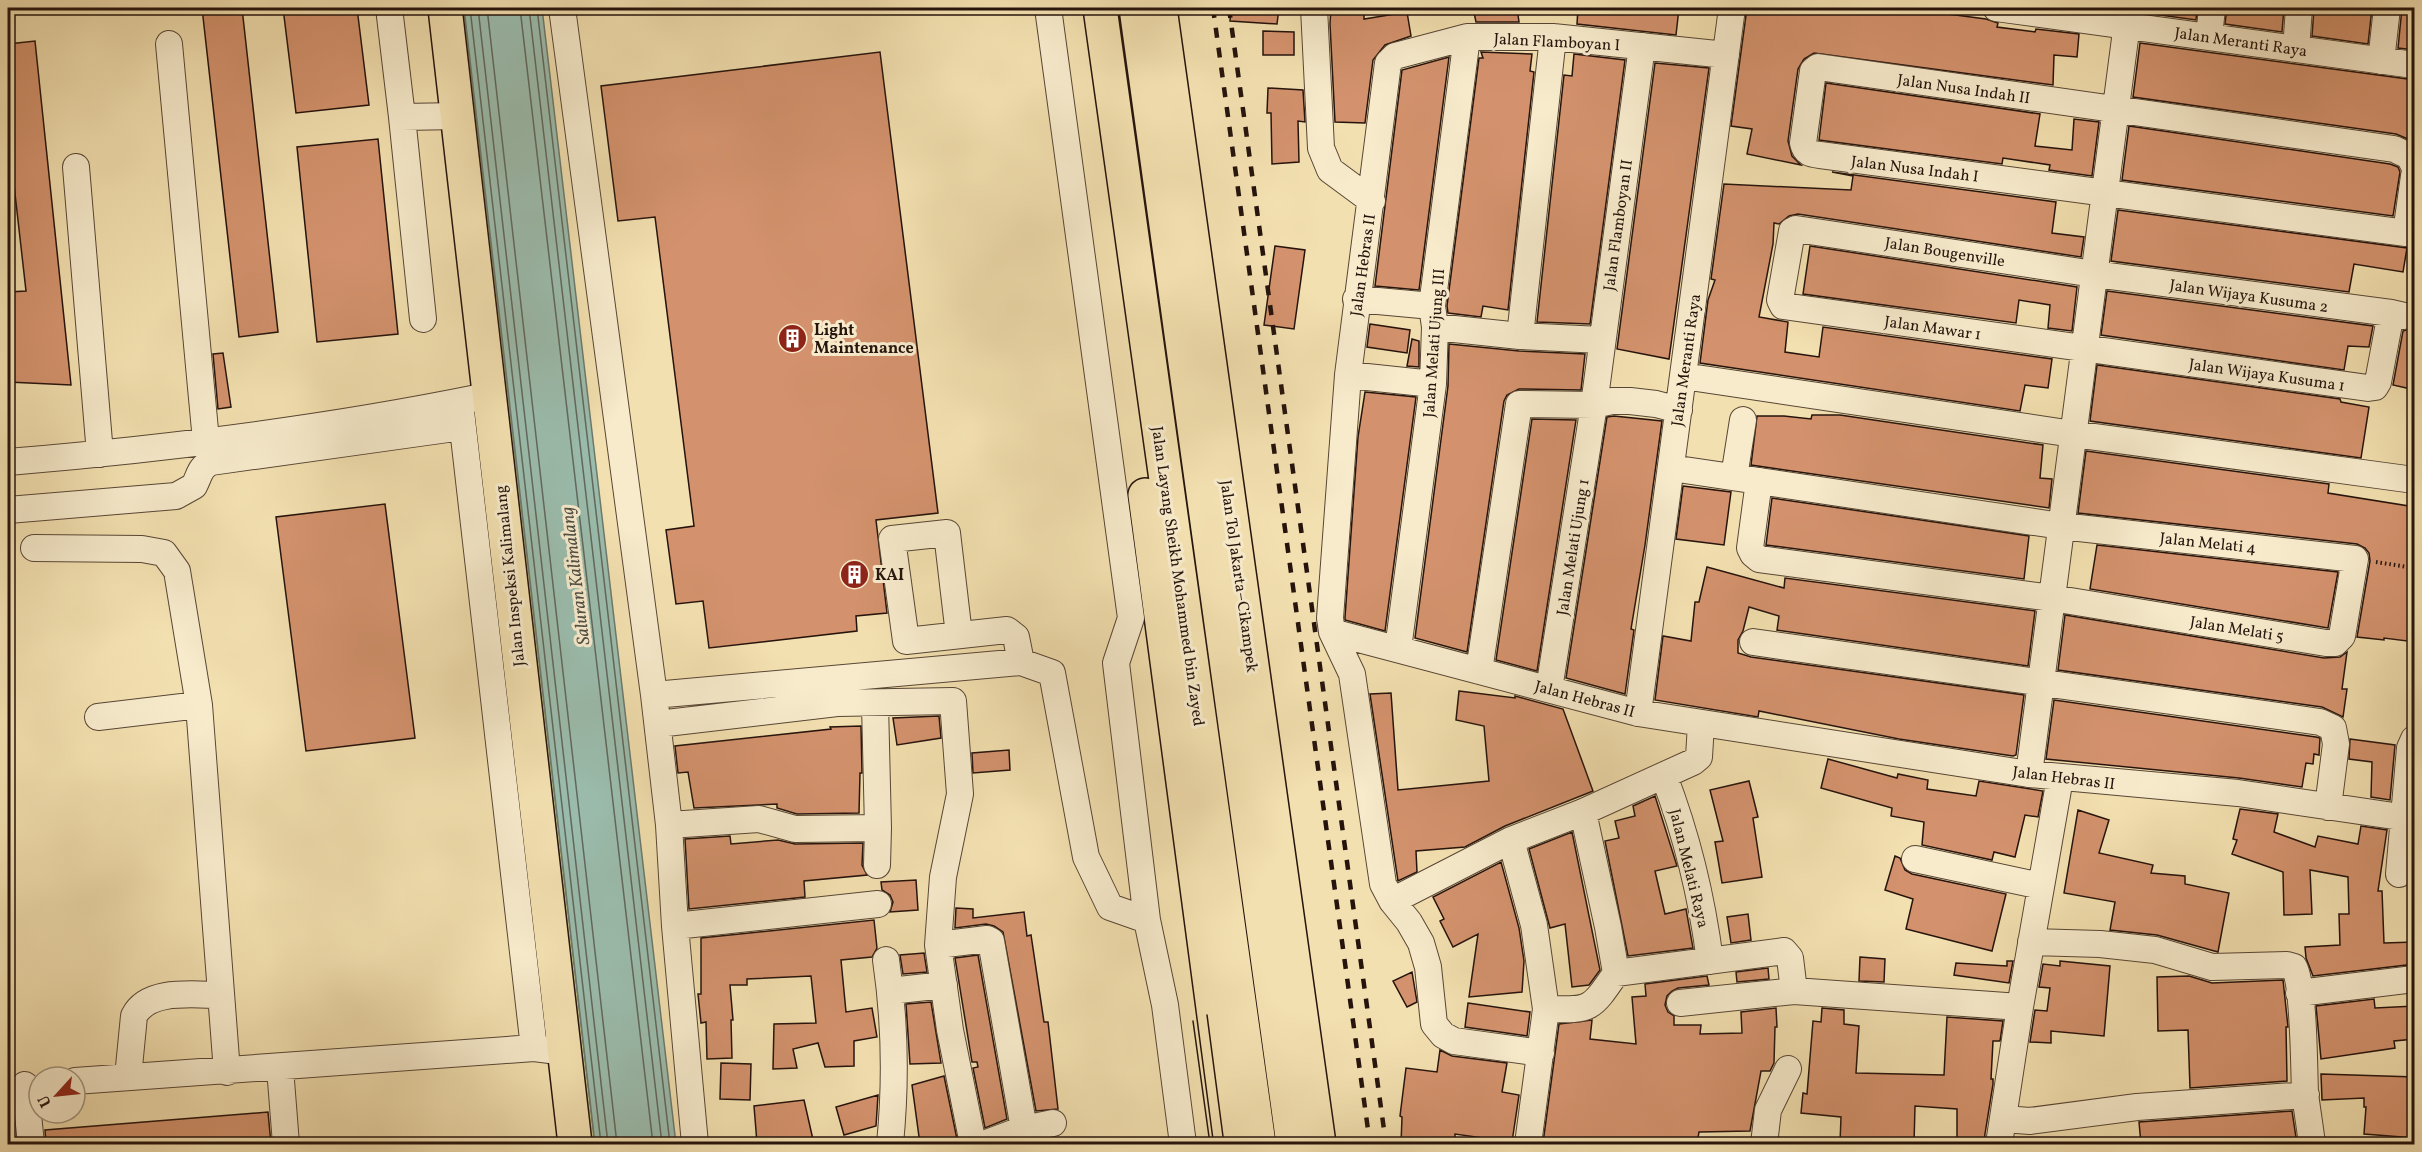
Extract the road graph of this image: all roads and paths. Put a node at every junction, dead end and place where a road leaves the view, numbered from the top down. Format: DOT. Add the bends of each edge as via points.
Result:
graph roads {
  1 [pos="389,8"];
  2 [pos="445,8"];
  3 [pos="562,8"];
  4 [pos="1048,8"];
  5 [pos="1080,8"];
  6 [pos="1100,8"];
  7 [pos="1136,8"];
  8 [pos="1160,8"];
  9 [pos="1314,8"];
  10 [pos="1732,8"];
  11 [pos="1996,8"];
  12 [pos="2212,8"];
  13 [pos="2299,8"];
  14 [pos="2387,8"];
  15 [pos="2055,12"];
  16 [pos="2128,17"];
  17 [pos="1467,37"];
  18 [pos="1553,37"];
  19 [pos="2209,37"];
  20 [pos="169,44"];
  21 [pos="1642,45"];
  22 [pos="2296,49"];
  23 [pos="1726,56"];
  24 [pos="1390,58"];
  25 [pos="2381,61"];
  26 [pos="2415,65"];
  27 [pos="1813,71"];
  28 [pos="2115,111"];
  29 [pos="459,116"];
  30 [pos="402,117"];
  31 [pos="2415,166"];
  32 [pos="76,167"];
  33 [pos="2415,176"];
  34 [pos="2105,192"];
  35 [pos="1372,201"];
  36 [pos="2094,274"];
  37 [pos="1356,299"];
  38 [pos="1782,305"];
  39 [pos="2398,315"];
  40 [pos="1433,317"];
  41 [pos="423,319"];
  42 [pos="1520,336"];
  43 [pos="1601,340"];
  44 [pos="2084,349"];
  45 [pos="1348,375"];
  46 [pos="1683,376"];
  47 [pos="1433,384"];
  48 [pos="475,399"];
  49 [pos="1594,405"];
  50 [pos="1678,410"];
  51 [pos="1743,420"];
  52 [pos="462,427"];
  53 [pos="2073,434"];
  54 [pos="206,441"];
  55 [pos="100,454"];
  56 [pos="8,462"];
  57 [pos="1671,468"];
  58 [pos="1747,479"];
  59 [pos="2415,480"];
  60 [pos="8,510"];
  61 [pos="2061,525"];
  62 [pos="34,548"];
  63 [pos="2355,559"];
  64 [pos="2415,568"];
  65 [pos="2052,598"];
  66 [pos="1332,633"];
  67 [pos="959,635"];
  68 [pos="1754,642"];
  69 [pos="1398,649"];
  70 [pos="1021,662"];
  71 [pos="1479,671"];
  72 [pos="2041,684"];
  73 [pos="1549,689"];
  74 [pos="654,695"];
  75 [pos="875,704"];
  76 [pos="199,705"];
  77 [pos="1638,713"];
  78 [pos="98,717"];
  79 [pos="658,724"];
  80 [pos="1701,724"];
  81 [pos="2415,739"];
  82 [pos="2029,774"];
  83 [pos="1664,776"];
  84 [pos="2060,778"];
  85 [pos="519,793"];
  86 [pos="2328,807"];
  87 [pos="1583,812"];
  88 [pos="2409,819"];
  89 [pos="669,825"];
  90 [pos="878,828"];
  91 [pos="1511,840"];
  92 [pos="1914,859"];
  93 [pos="877,865"];
  94 [pos="2399,874"];
  95 [pos="2041,886"];
  96 [pos="1392,901"];
  97 [pos="878,904"];
  98 [pos="1147,920"];
  99 [pos="675,926"];
  100 [pos="2031,942"];
  101 [pos="938,945"];
  102 [pos="886,960"];
  103 [pos="1710,961"];
  104 [pos="1616,973"];
  105 [pos="2415,979"];
  106 [pos="944,985"];
  107 [pos="891,991"];
  108 [pos="1794,991"];
  109 [pos="2300,993"];
  110 [pos="221,995"];
  111 [pos="1680,1003"];
  112 [pos="2020,1007"];
  113 [pos="1546,1009"];
  114 [pos="549,1050"];
  115 [pos="1541,1053"];
  116 [pos="280,1068"];
  117 [pos="1788,1069"];
  118 [pos="228,1072"];
  119 [pos="128,1077"];
  120 [pos="87,1080"];
  121 [pos="24,1085"];
  122 [pos="2306,1095"];
  123 [pos="2004,1119"];
  124 [pos="1053,1123"];
  125 [pos="1024,1129"];
  126 [pos="31,1144"];
  127 [pos="286,1144"];
  128 [pos="575,1144"];
  129 [pos="695,1144"];
  130 [pos="890,1144"];
  131 [pos="973,1144"];
  132 [pos="984,1144"];
  133 [pos="1183,1144"];
  134 [pos="1232,1144"];
  135 [pos="1259,1144"];
  136 [pos="1293,1144"];
  137 [pos="1319,1144"];
  138 [pos="1528,1144"];
  139 [pos="1764,1144"];
  140 [pos="1999,1144"];
  141 [pos="2312,1144"];
  1 -- 30 [label="street"];
  2 -- 29 [label="main road, Jalan Inspeksi Kalimalang"];
  3 -- 74 [label="street"];
  4 -- 98 [label="street" via="1131,618 1116,663"];
  5 -- 134 [label="main road"];
  6 -- 135 [label="main road, Jalan Layang Sheikh Mohammed bin Zayed"];
  7 -- 136 [label="main road"];
  8 -- 137 [label="main road, Jalan Tol Jakarta–Cikampek"];
  9 -- 35 [label="street" via="1321,148 1330,170"];
  10 -- 23 [label="street, Jalan Meranti Raya"];
  11 -- 15 [label="street, Jalan Meranti Raya"];
  12 -- 19 [label="street"];
  13 -- 22 [label="street"];
  14 -- 25 [label="street"];
  15 -- 16 [label="street, Jalan Meranti Raya"];
  16 -- 19 [label="street, Jalan Meranti Raya"];
  16 -- 28 [label="street"];
  17 -- 18 [label="street, Jalan Flamboyan I"];
  17 -- 24 [label="street, Jalan Flamboyan I"];
  17 -- 40 [label="street, Jalan Melati Ujung III"];
  18 -- 21 [label="street, Jalan Flamboyan I"];
  18 -- 42 [label="street"];
  19 -- 22 [label="street, Jalan Meranti Raya"];
  20 -- 54 [label="street"];
  21 -- 23 [label="street, Jalan Flamboyan I"];
  21 -- 43 [label="street, Jalan Flamboyan II"];
  22 -- 25 [label="street, Jalan Meranti Raya"];
  23 -- 46 [label="street, Jalan Meranti Raya"];
  24 -- 35 [label="street, Jalan Hebras II"];
  25 -- 26 [label="street, Jalan Meranti Raya"];
  27 -- 28 [label="street, Jalan Nusa Indah II" via="1818,67"];
  27 -- 34 [label="street, Jalan Nusa Indah I" via="1803,143 1809,153"];
  28 -- 31 [label="street, Jalan Nusa Indah II" via="2394,149 2409,156"];
  28 -- 34 [label="street"];
  29 -- 30 [label="street"];
  29 -- 48 [label="main road, Jalan Inspeksi Kalimalang"];
  30 -- 41 [label="street"];
  32 -- 55 [label="street"];
  33 -- 34 [label="street" via="2406,233"];
  34 -- 36 [label="street"];
  35 -- 37 [label="street, Jalan Hebras II"];
  36 -- 38 [label="street, Jalan Bougenville" via="1796,228 1792,231"];
  36 -- 39 [label="street, Jalan Wijaya Kusuma 2"];
  36 -- 44 [label="street"];
  37 -- 40 [label="street"];
  37 -- 45 [label="street, Jalan Hebras II"];
  38 -- 44 [label="street, Jalan Mawar 1"];
  39 -- 44 [label="street, Jalan Wijaya Kusuma 1" via="2378,382 2368,388"];
  40 -- 42 [label="street"];
  40 -- 47 [label="street, Jalan Melati Ujung III"];
  42 -- 43 [label="street"];
  43 -- 49 [label="street, Jalan Flamboyan II"];
  44 -- 53 [label="street"];
  45 -- 47 [label="street"];
  45 -- 66 [label="street, Jalan Hebras II"];
  46 -- 50 [label="street, Jalan Meranti Raya"];
  46 -- 53 [label="street"];
  47 -- 69 [label="street, Jalan Melati Ujung III"];
  48 -- 52 [label="street"];
  48 -- 54 [label="street"];
  48 -- 85 [label="main road, Jalan Inspeksi Kalimalang"];
  49 -- 50 [label="street" via="1630,401"];
  49 -- 71 [label="street" via="1519,404"];
  49 -- 73 [label="street, Jalan Melati Ujung 1"];
  50 -- 57 [label="street, Jalan Meranti Raya"];
  51 -- 58 [label="street"];
  52 -- 60 [label="street" via="211,462 199,472 194,486 176,496"];
  52 -- 85 [label="street"];
  53 -- 59 [label="street"];
  53 -- 61 [label="street"];
  54 -- 55 [label="street"];
  55 -- 56 [label="street"];
  57 -- 58 [label="street, Jalan Melati 4"];
  57 -- 77 [label="street, Jalan Meranti Raya"];
  58 -- 61 [label="street, Jalan Melati 4"];
  58 -- 65 [label="street" via="1750,548 1759,560"];
  61 -- 63 [label="street, Jalan Melati 4"];
  61 -- 65 [label="street"];
  62 -- 76 [label="street" via="142,549 164,553 177,571"];
  63 -- 64 [label="path"];
  63 -- 65 [label="street, Jalan Melati 5" via="2342,636 2335,643"];
  65 -- 72 [label="street"];
  66 -- 69 [label="street, Jalan Hebras II"];
  66 -- 96 [label="street" via="1352,674 1383,884"];
  67 -- 70 [label="street" via="1007,630 1016,637"];
  68 -- 72 [label="street"];
  69 -- 71 [label="street, Jalan Hebras II"];
  70 -- 74 [label="street"];
  70 -- 98 [label="street" via="1052,673 1086,857 1110,907"];
  71 -- 73 [label="street, Jalan Hebras II"];
  72 -- 82 [label="street"];
  72 -- 86 [label="street" via="2320,722 2333,728 2336,744"];
  73 -- 77 [label="street, Jalan Hebras II"];
  74 -- 79 [label="street"];
  75 -- 79 [label="street" via="837,703"];
  75 -- 90 [label="street"];
  75 -- 101 [label="street" via="953,701 960,794 944,877"];
  76 -- 78 [label="street"];
  76 -- 110 [label="street"];
  77 -- 80 [label="street, Jalan Hebras II"];
  79 -- 89 [label="street"];
  80 -- 82 [label="street, Jalan Hebras II"];
  80 -- 83 [label="street" via="1699,757"];
  81 -- 88 [label="street" via="2410,748"];
  82 -- 84 [label="street, Jalan Hebras II"];
  83 -- 87 [label="street"];
  83 -- 103 [label="street, Jalan Melati Raya" via="1682,823 1705,921"];
  84 -- 86 [label="street, Jalan Hebras II" via="2238,793"];
  84 -- 95 [label="street"];
  85 -- 114 [label="main road, Jalan Inspeksi Kalimalang"];
  86 -- 88 [label="street, Jalan Hebras II"];
  87 -- 91 [label="street"];
  87 -- 104 [label="street"];
  88 -- 94 [label="street"];
  89 -- 90 [label="street" via="759,819 795,829"];
  89 -- 99 [label="street"];
  90 -- 93 [label="street"];
  91 -- 96 [label="street"];
  91 -- 113 [label="street" via="1534,925"];
  92 -- 95 [label="street"];
  95 -- 100 [label="street"];
  96 -- 115 [label="street" via="1421,943 1428,967 1434,1024 1443,1035 1454,1041"];
  97 -- 99 [label="street"];
  98 -- 133 [label="street" via="1165,1005"];
  99 -- 129 [label="street"];
  100 -- 109 [label="street" via="2155,950 2212,967 2287,965 2297,972"];
  100 -- 112 [label="street"];
  101 -- 106 [label="street"];
  101 -- 125 [label="street" via="991,941"];
  102 -- 107 [label="street"];
  103 -- 104 [label="street"];
  103 -- 108 [label="street" via="1784,951 1790,958"];
  104 -- 113 [label="street" via="1588,1007"];
  105 -- 109 [label="street"];
  106 -- 107 [label="street"];
  106 -- 131 [label="street"];
  107 -- 130 [label="street" via="895,1064"];
  108 -- 111 [label="street"];
  108 -- 112 [label="street"];
  109 -- 122 [label="street"];
  110 -- 118 [label="street"];
  110 -- 119 [label="street" via="156,997 146,1001 135,1016"];
  112 -- 123 [label="street"];
  113 -- 115 [label="street"];
  114 -- 116 [label="street"];
  114 -- 128 [label="main road, Jalan Inspeksi Kalimalang"];
  115 -- 138 [label="street"];
  116 -- 118 [label="street"];
  116 -- 127 [label="street"];
  117 -- 139 [label="street" via="1768,1110"];
  118 -- 119 [label="street"];
  119 -- 120 [label="street"];
  121 -- 126 [label="street"];
  122 -- 123 [label="street" via="2137,1107 2030,1120"];
  122 -- 141 [label="street"];
  123 -- 140 [label="street"];
  124 -- 125 [label="street"];
  125 -- 132 [label="street"];
}
